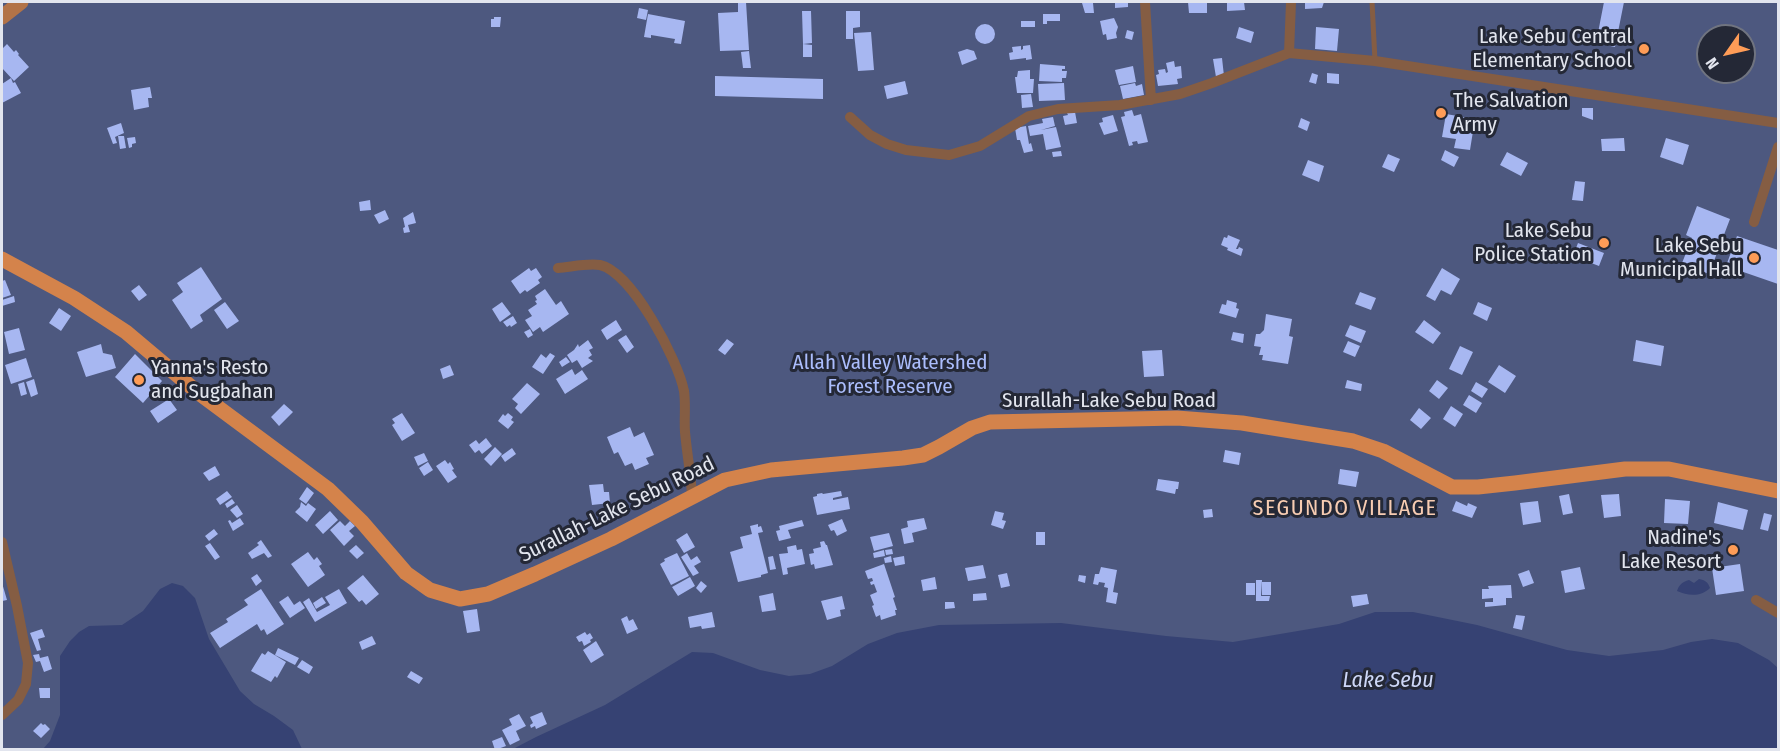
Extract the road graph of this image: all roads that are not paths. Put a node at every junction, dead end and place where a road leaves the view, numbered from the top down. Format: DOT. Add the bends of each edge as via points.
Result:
graph roads {
  1 [pos="21,2"];
  2 [pos="1145,2"];
  3 [pos="1290,2"];
  4 [pos="1372,2"];
  5 [pos="2,17"];
  6 [pos="1289,53"];
  7 [pos="1375,61"];
  8 [pos="1151,100"];
  9 [pos="850,117"];
  10 [pos="1779,123"];
  11 [pos="1779,147"];
  12 [pos="1754,222"];
  13 [pos="2,259"];
  14 [pos="558,268"];
  15 [pos="1779,491"];
  16 [pos="692,496"];
  17 [pos="2,542"];
  18 [pos="1756,600"];
  19 [pos="1779,613"];
  20 [pos="2,715"];
  1 -- 5 [label="main road"];
  2 -- 8 [label="street"];
  3 -- 6 [label="street"];
  4 -- 7 [label="lane"];
  6 -- 7 [label="street"];
  6 -- 8 [label="street" via="1212,84"];
  7 -- 10 [label="street"];
  8 -- 9 [label="street" via="1058,109 1029,116 980,146 949,155 887,144"];
  11 -- 12 [label="street"];
  13 -- 16 [label="main road, Surallah-Lake Sebu Road" via="126,332 195,391 328,489 406,573 429,590 460,599 488,594 611,539"];
  14 -- 16 [label="street" via="600,266 626,282 639,299 681,378"];
  15 -- 16 [label="main road, Surallah-Lake Sebu Road" via="1668,469 1625,468 1452,487 1383,451 1353,441 1242,423 1178,418 990,422 923,455 771,470 725,480"];
  17 -- 20 [label="street" via="28,663 26,684 18,700"];
  18 -- 19 [label="street"];
}
